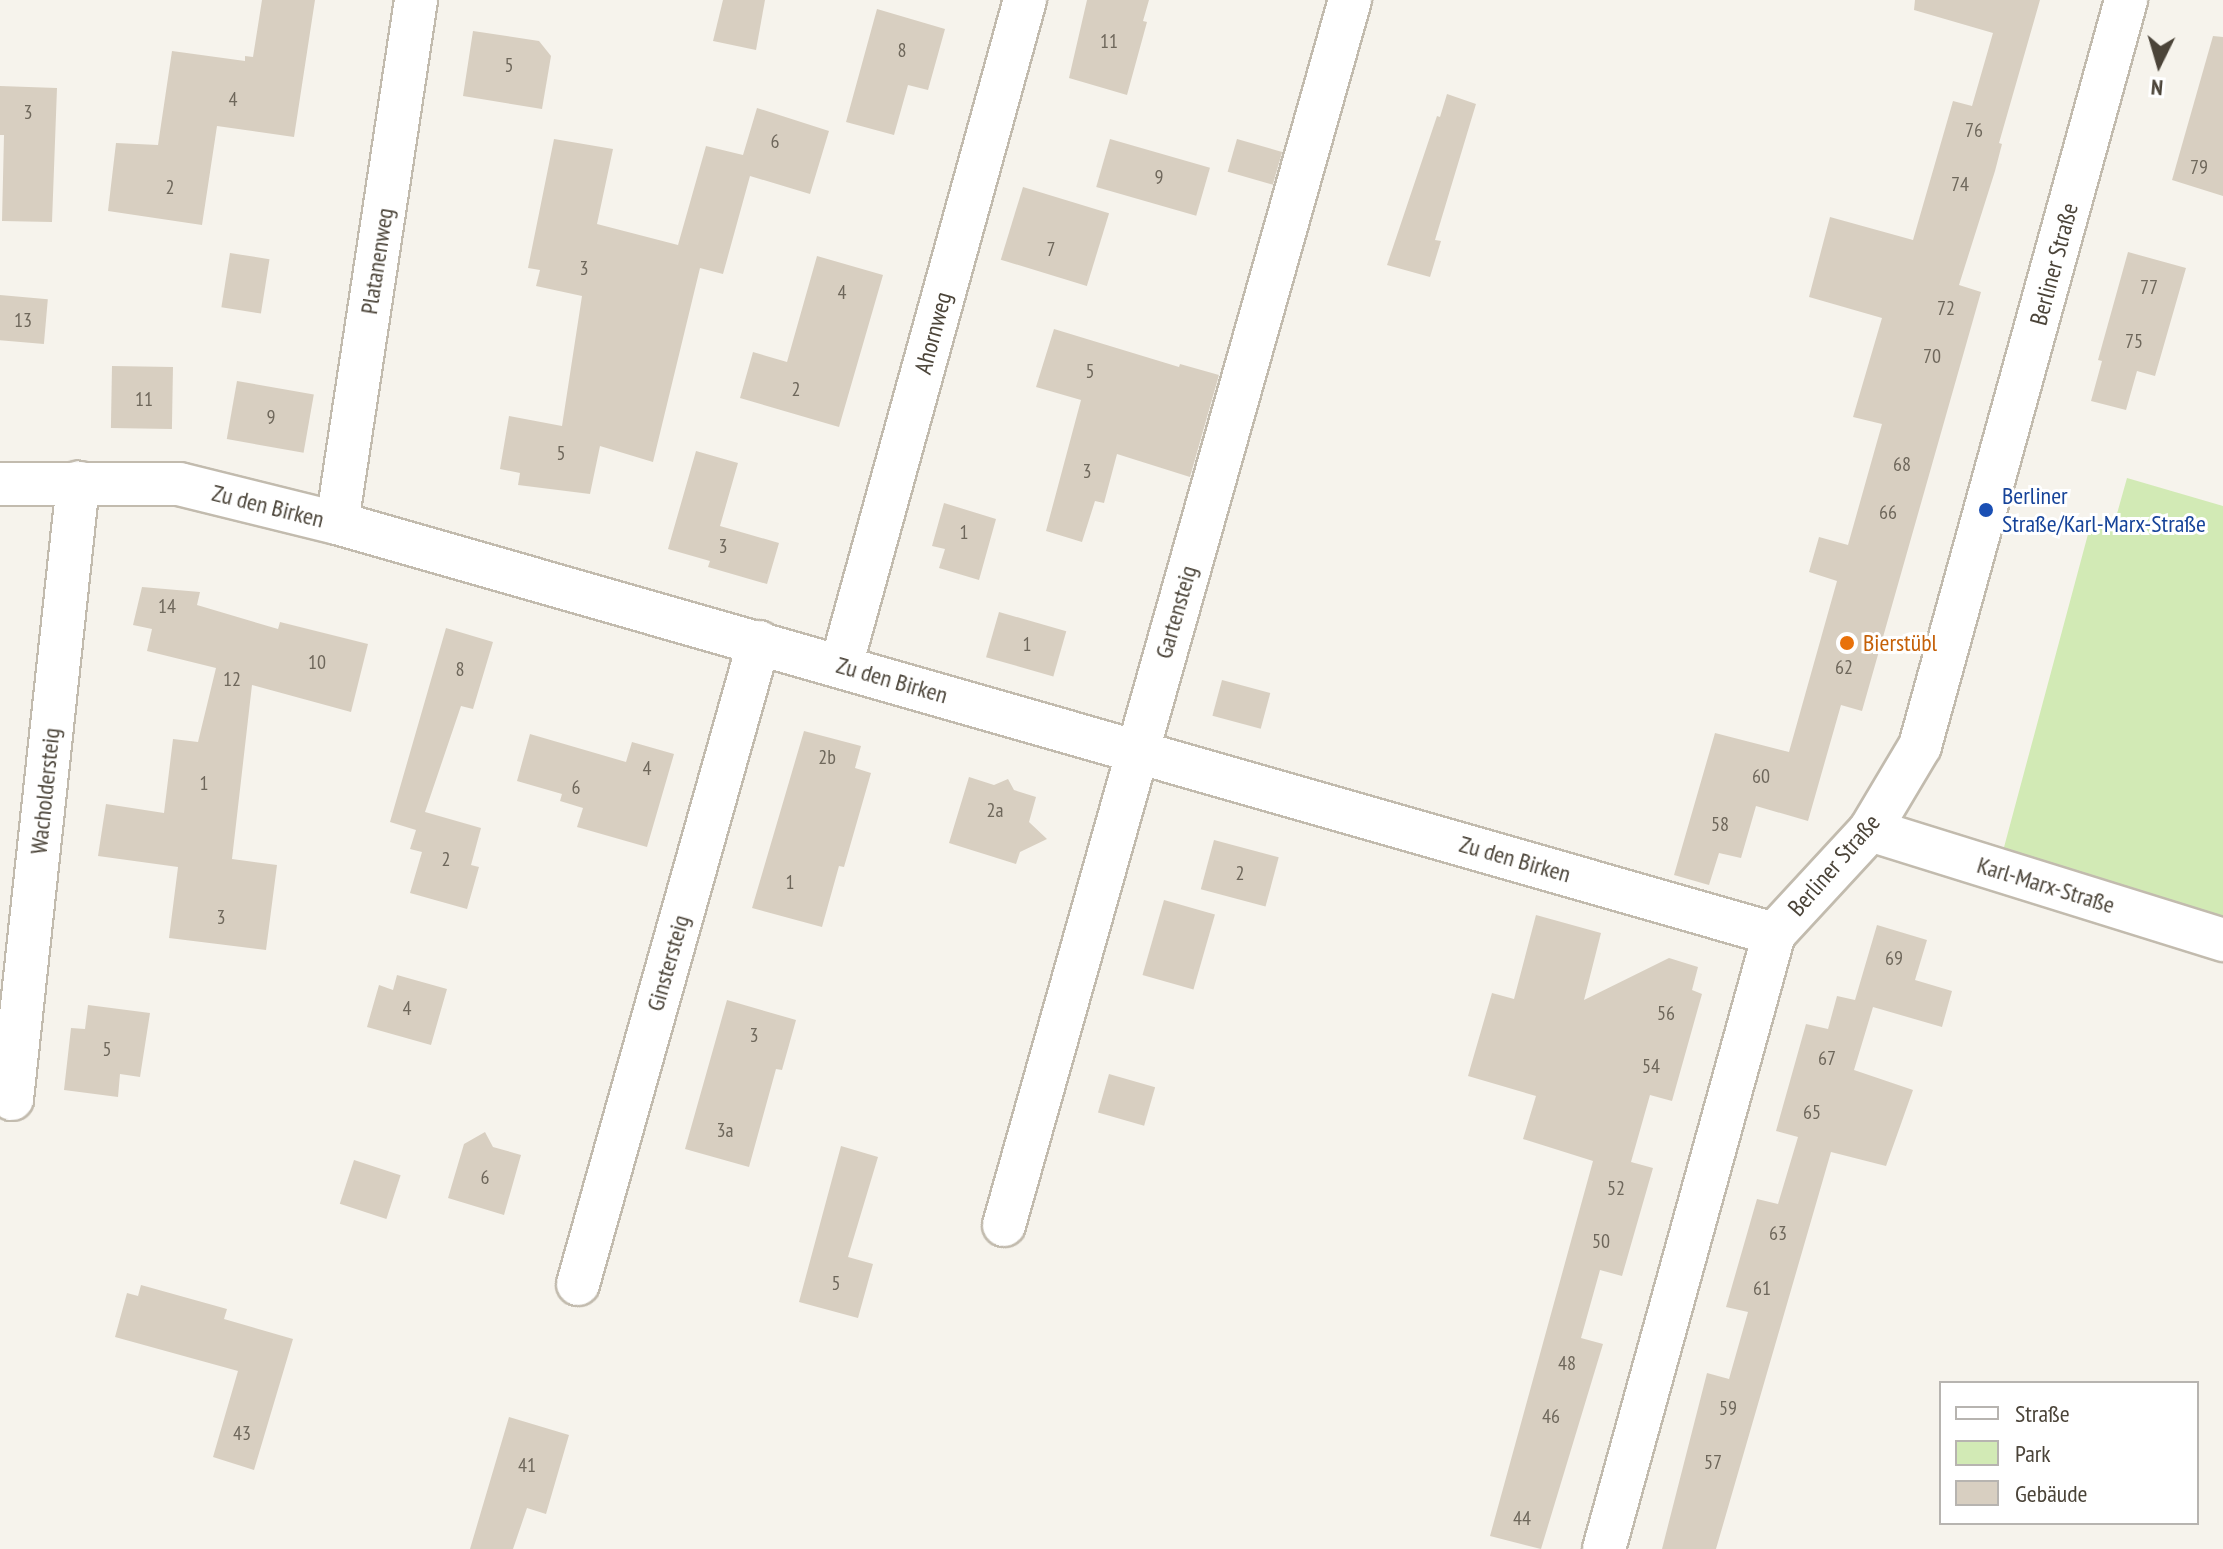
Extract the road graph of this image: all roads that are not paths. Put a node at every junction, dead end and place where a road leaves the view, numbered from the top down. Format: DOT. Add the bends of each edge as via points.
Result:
graph roads {
  1 [pos="416,0"];
  2 [pos="1025,0"];
  3 [pos="1350,0"];
  4 [pos="2126,0"];
  5 [pos="78,483"];
  6 [pos="0,484"];
  7 [pos="337,523"];
  8 [pos="759,642"];
  9 [pos="841,666"];
  10 [pos="1137,750"];
  11 [pos="1870,830"];
  12 [pos="1774,934"];
  13 [pos="2223,940"];
  14 [pos="12,1099"];
  15 [pos="1004,1225"];
  16 [pos="578,1284"];
  17 [pos="1604,1549"];
  1 -- 7 [label="street, Platanenweg"];
  2 -- 9 [label="street, Ahornweg"];
  3 -- 10 [label="street, Gartensteig"];
  4 -- 11 [label="street, Berliner Straße" via="1920,746"];
  5 -- 6 [label="street, Zu den Birken"];
  5 -- 7 [label="street, Zu den Birken" via="179,484"];
  5 -- 14 [label="street, Wacholdersteig"];
  7 -- 8 [label="street, Zu den Birken"];
  8 -- 9 [label="street, Zu den Birken"];
  8 -- 16 [label="street, Ginstersteig"];
  9 -- 10 [label="street, Zu den Birken"];
  10 -- 12 [label="street, Zu den Birken"];
  10 -- 15 [label="street, Gartensteig"];
  11 -- 12 [label="street, Berliner Straße"];
  11 -- 13 [label="street, Karl-Marx-Straße"];
  12 -- 17 [label="street, Berliner Straße"];
}
